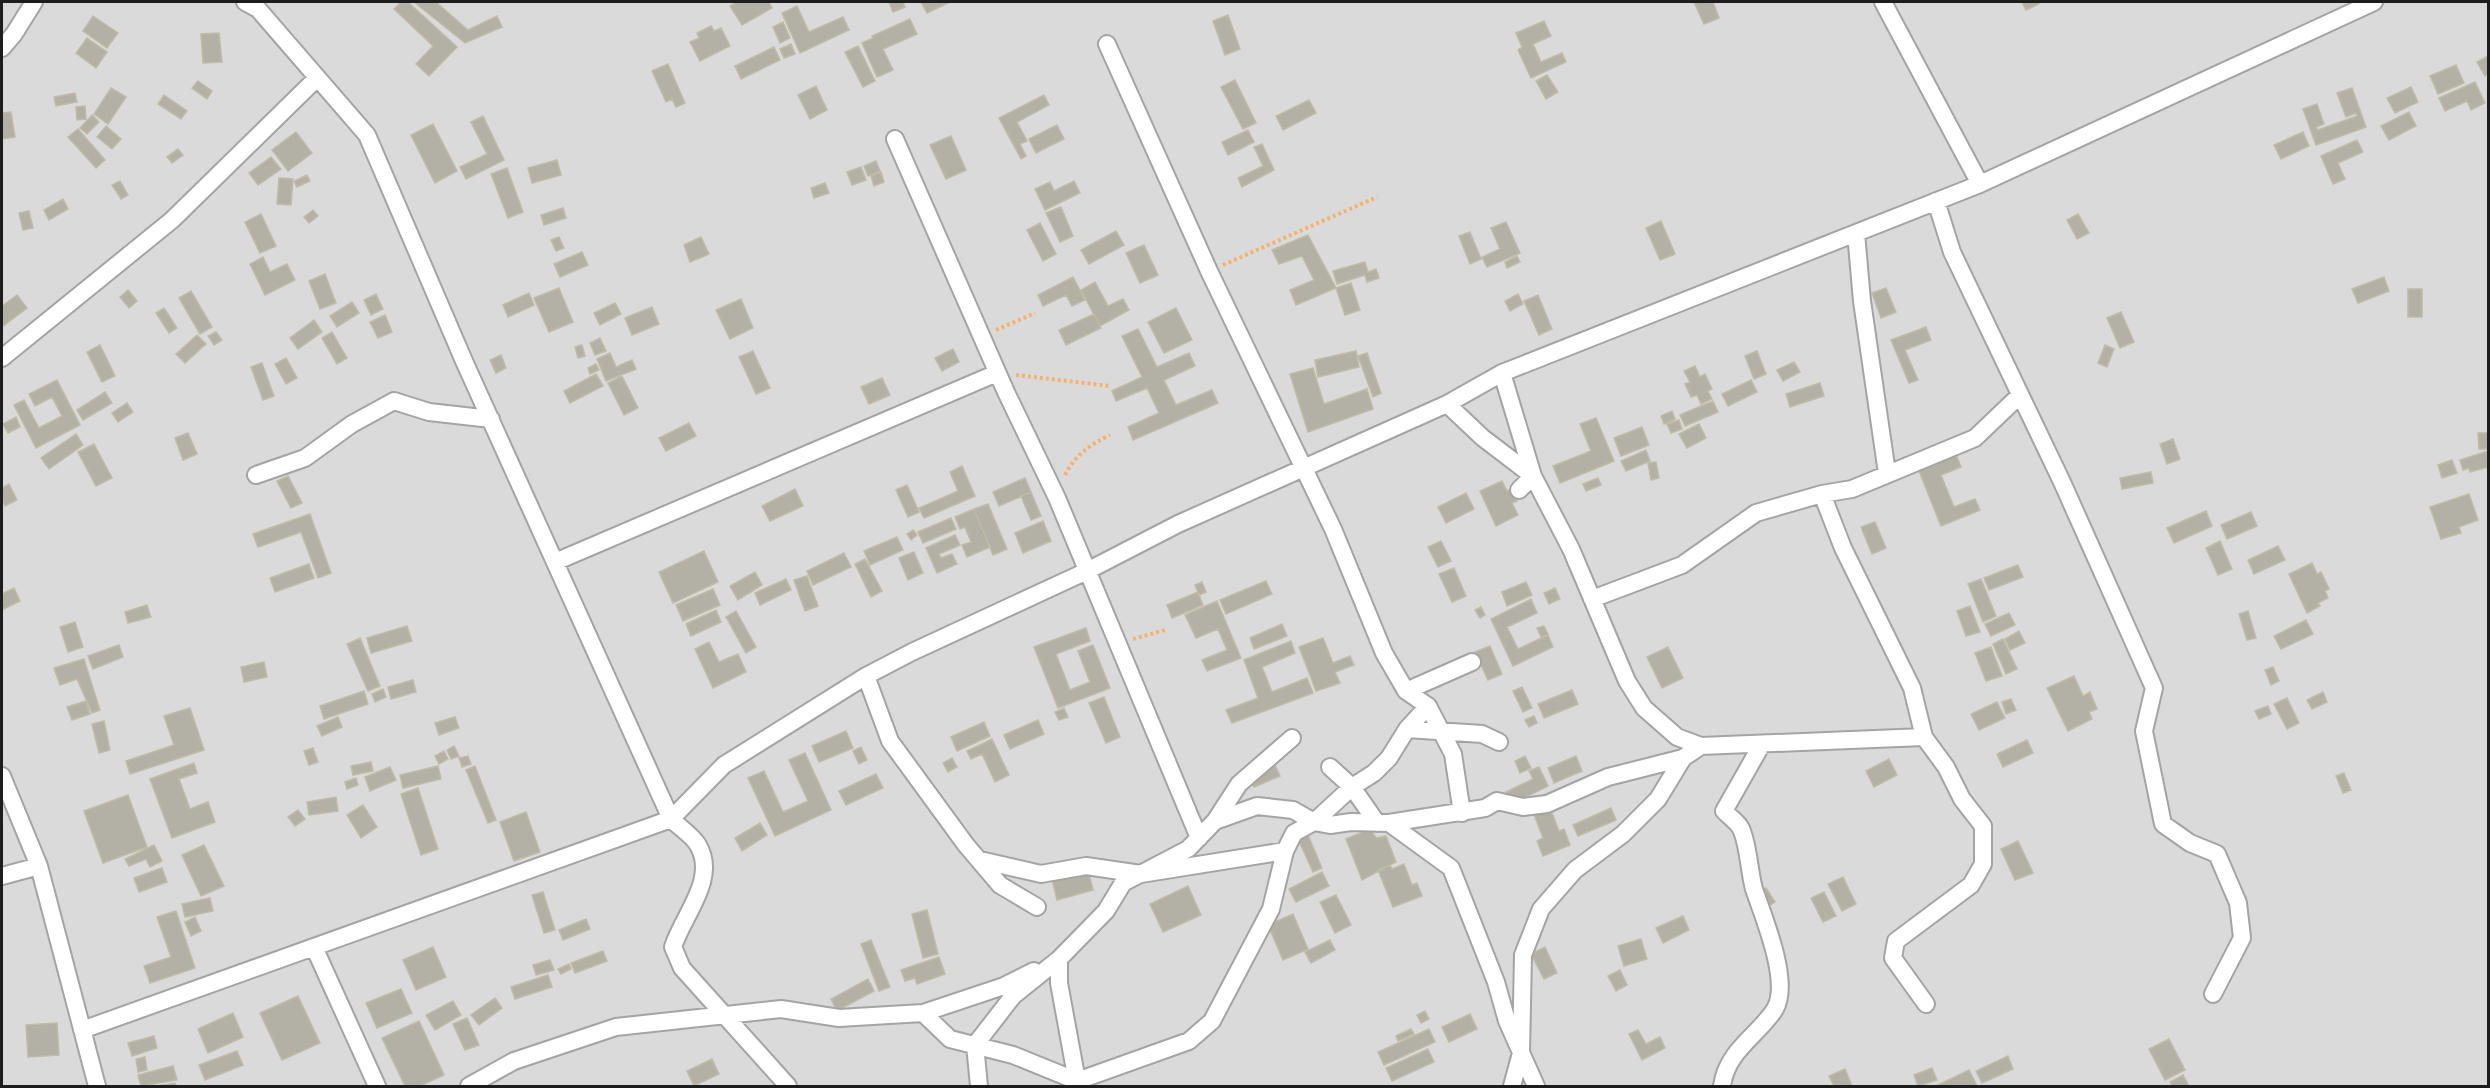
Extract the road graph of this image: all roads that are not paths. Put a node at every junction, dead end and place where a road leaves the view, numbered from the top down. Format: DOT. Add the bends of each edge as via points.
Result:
graph roads {
  1 [pos="34,2"];
  2 [pos="245,2"];
  3 [pos="1883,2"];
  4 [pos="2374,2"];
  5 [pos="1107,44"];
  6 [pos="2,48"];
  7 [pos="317,78"];
  8 [pos="895,139"];
  9 [pos="1980,184"];
  10 [pos="1936,201"];
  11 [pos="1856,233"];
  12 [pos="2,358"];
  13 [pos="997,373"];
  14 [pos="1502,373"];
  15 [pos="2019,396"];
  16 [pos="1447,404"];
  17 [pos="491,419"];
  18 [pos="1304,468"];
  19 [pos="1887,473"];
  20 [pos="256,476"];
  21 [pos="1533,476"];
  22 [pos="1519,490"];
  23 [pos="1822,494"];
  24 [pos="555,562"];
  25 [pos="1087,571"];
  26 [pos="1592,600"];
  27 [pos="1472,662"];
  28 [pos="866,676"];
  29 [pos="1406,691"];
  30 [pos="1428,706"];
  31 [pos="1407,729"];
  32 [pos="1441,730"];
  33 [pos="1924,737"];
  34 [pos="1292,738"];
  35 [pos="1499,742"];
  36 [pos="1762,744"];
  37 [pos="1701,746"];
  38 [pos="1683,758"];
  39 [pos="1330,767"];
  40 [pos="2,776"];
  41 [pos="1241,782"];
  42 [pos="1352,787"];
  43 [pos="1257,806"];
  44 [pos="1462,813"];
  45 [pos="671,819"];
  46 [pos="1215,821"];
  47 [pos="1314,822"];
  48 [pos="1383,823"];
  49 [pos="1199,838"];
  50 [pos="1285,851"];
  51 [pos="980,860"];
  52 [pos="39,866"];
  53 [pos="1140,874"];
  54 [pos="2,876"];
  55 [pos="1037,907"];
  56 [pos="314,947"];
  57 [pos="1059,959"];
  58 [pos="2213,994"];
  59 [pos="1926,1004"];
  60 [pos="923,1013"];
  61 [pos="726,1017"];
  62 [pos="82,1030"];
  63 [pos="975,1045"];
  64 [pos="1521,1053"];
  65 [pos="1076,1084"];
  66 [pos="98,1086"];
  67 [pos="377,1086"];
  68 [pos="469,1086"];
  69 [pos="788,1086"];
  70 [pos="979,1086"];
  71 [pos="1512,1086"];
  72 [pos="1536,1086"];
  73 [pos="1722,1086"];
  1 -- 6 [label="street"];
  2 -- 7 [label="street" via="258,9"];
  3 -- 9 [label="street"];
  4 -- 9 [label="street"];
  5 -- 18 [label="street" via="1209,271"];
  7 -- 12 [label="street" via="172,220"];
  7 -- 17 [label="street" via="367,135"];
  8 -- 13 [label="street"];
  9 -- 10 [label="street"];
  10 -- 11 [label="street"];
  10 -- 15 [label="street" via="1952,252"];
  11 -- 14 [label="street"];
  11 -- 19 [label="street"];
  13 -- 24 [label="street"];
  13 -- 25 [label="street"];
  14 -- 16 [label="street"];
  14 -- 21 [label="street"];
  15 -- 19 [label="street" via="1975,438"];
  15 -- 58 [label="street" via="2154,688 2144,731 2163,824 2190,843 2217,854 2238,903 2242,938"];
  16 -- 18 [label="street"];
  16 -- 21 [label="street"];
  17 -- 20 [label="street" via="429,412 394,401 352,424 305,458"];
  17 -- 24 [label="street"];
  18 -- 25 [label="street" via="1178,524"];
  18 -- 29 [label="street" via="1384,653"];
  19 -- 23 [label="street" via="1852,489"];
  21 -- 22 [label="street"];
  21 -- 26 [label="street"];
  23 -- 26 [label="street" via="1756,513 1682,565"];
  23 -- 33 [label="street" via="1843,548 1912,688"];
  24 -- 45 [label="street"];
  25 -- 28 [label="street"];
  25 -- 49 [label="street"];
  26 -- 37 [label="street" via="1644,708 1677,737"];
  27 -- 29 [label="street"];
  28 -- 45 [label="street" via="724,765"];
  28 -- 51 [label="street" via="890,741"];
  29 -- 30 [label="street"];
  30 -- 31 [label="street"];
  30 -- 32 [label="street"];
  31 -- 32 [label="street"];
  31 -- 42 [label="street" via="1389,758"];
  32 -- 35 [label="street" via="1482,734"];
  32 -- 44 [label="street" via="1454,754"];
  33 -- 36 [label="street"];
  33 -- 59 [label="street" via="1983,826 1983,864 1971,885 1896,941 1893,958"];
  34 -- 41 [label="street"];
  36 -- 37 [label="street"];
  36 -- 73 [label="street" via="1724,811 1742,829 1754,888 1770,932 1779,975 1776,1007 1724,1071"];
  37 -- 38 [label="street"];
  38 -- 44 [label="street" via="1608,777 1547,804 1523,807 1497,801"];
  38 -- 64 [label="street" via="1658,799 1623,834 1575,870 1541,909 1523,955"];
  39 -- 42 [label="street"];
  40 -- 52 [label="street"];
  41 -- 43 [label="street"];
  41 -- 46 [label="street"];
  42 -- 47 [label="street"];
  42 -- 48 [label="street"];
  43 -- 46 [label="street"];
  43 -- 47 [label="street" via="1293,810"];
  44 -- 48 [label="street"];
  45 -- 56 [label="street"];
  45 -- 61 [label="street" via="698,845 705,868 698,897 680,925 673,947 682,968"];
  46 -- 49 [label="street"];
  47 -- 48 [label="street"];
  47 -- 50 [label="street" via="1294,833"];
  48 -- 64 [label="street" via="1451,868"];
  49 -- 53 [label="street" via="1188,849"];
  50 -- 53 [label="street"];
  50 -- 65 [label="street" via="1271,909 1212,1021 1189,1041"];
  51 -- 53 [label="street" via="1041,874 1086,866"];
  51 -- 55 [label="street" via="1000,885"];
  52 -- 54 [label="street"];
  52 -- 62 [label="street"];
  53 -- 57 [label="street" via="1123,883 1106,911"];
  56 -- 62 [label="street"];
  56 -- 67 [label="street"];
  57 -- 60 [label="street" via="1004,986"];
  57 -- 63 [label="street" via="1013,996"];
  57 -- 65 [label="street" via="1059,983"];
  60 -- 61 [label="street" via="839,1018 781,1009"];
  60 -- 63 [label="street" via="950,1039"];
  61 -- 68 [label="street" via="616,1027 514,1061"];
  61 -- 69 [label="street"];
  62 -- 66 [label="street"];
  63 -- 65 [label="street" via="1013,1055"];
  63 -- 70 [label="street"];
  64 -- 71 [label="street"];
  64 -- 72 [label="street"];
}
